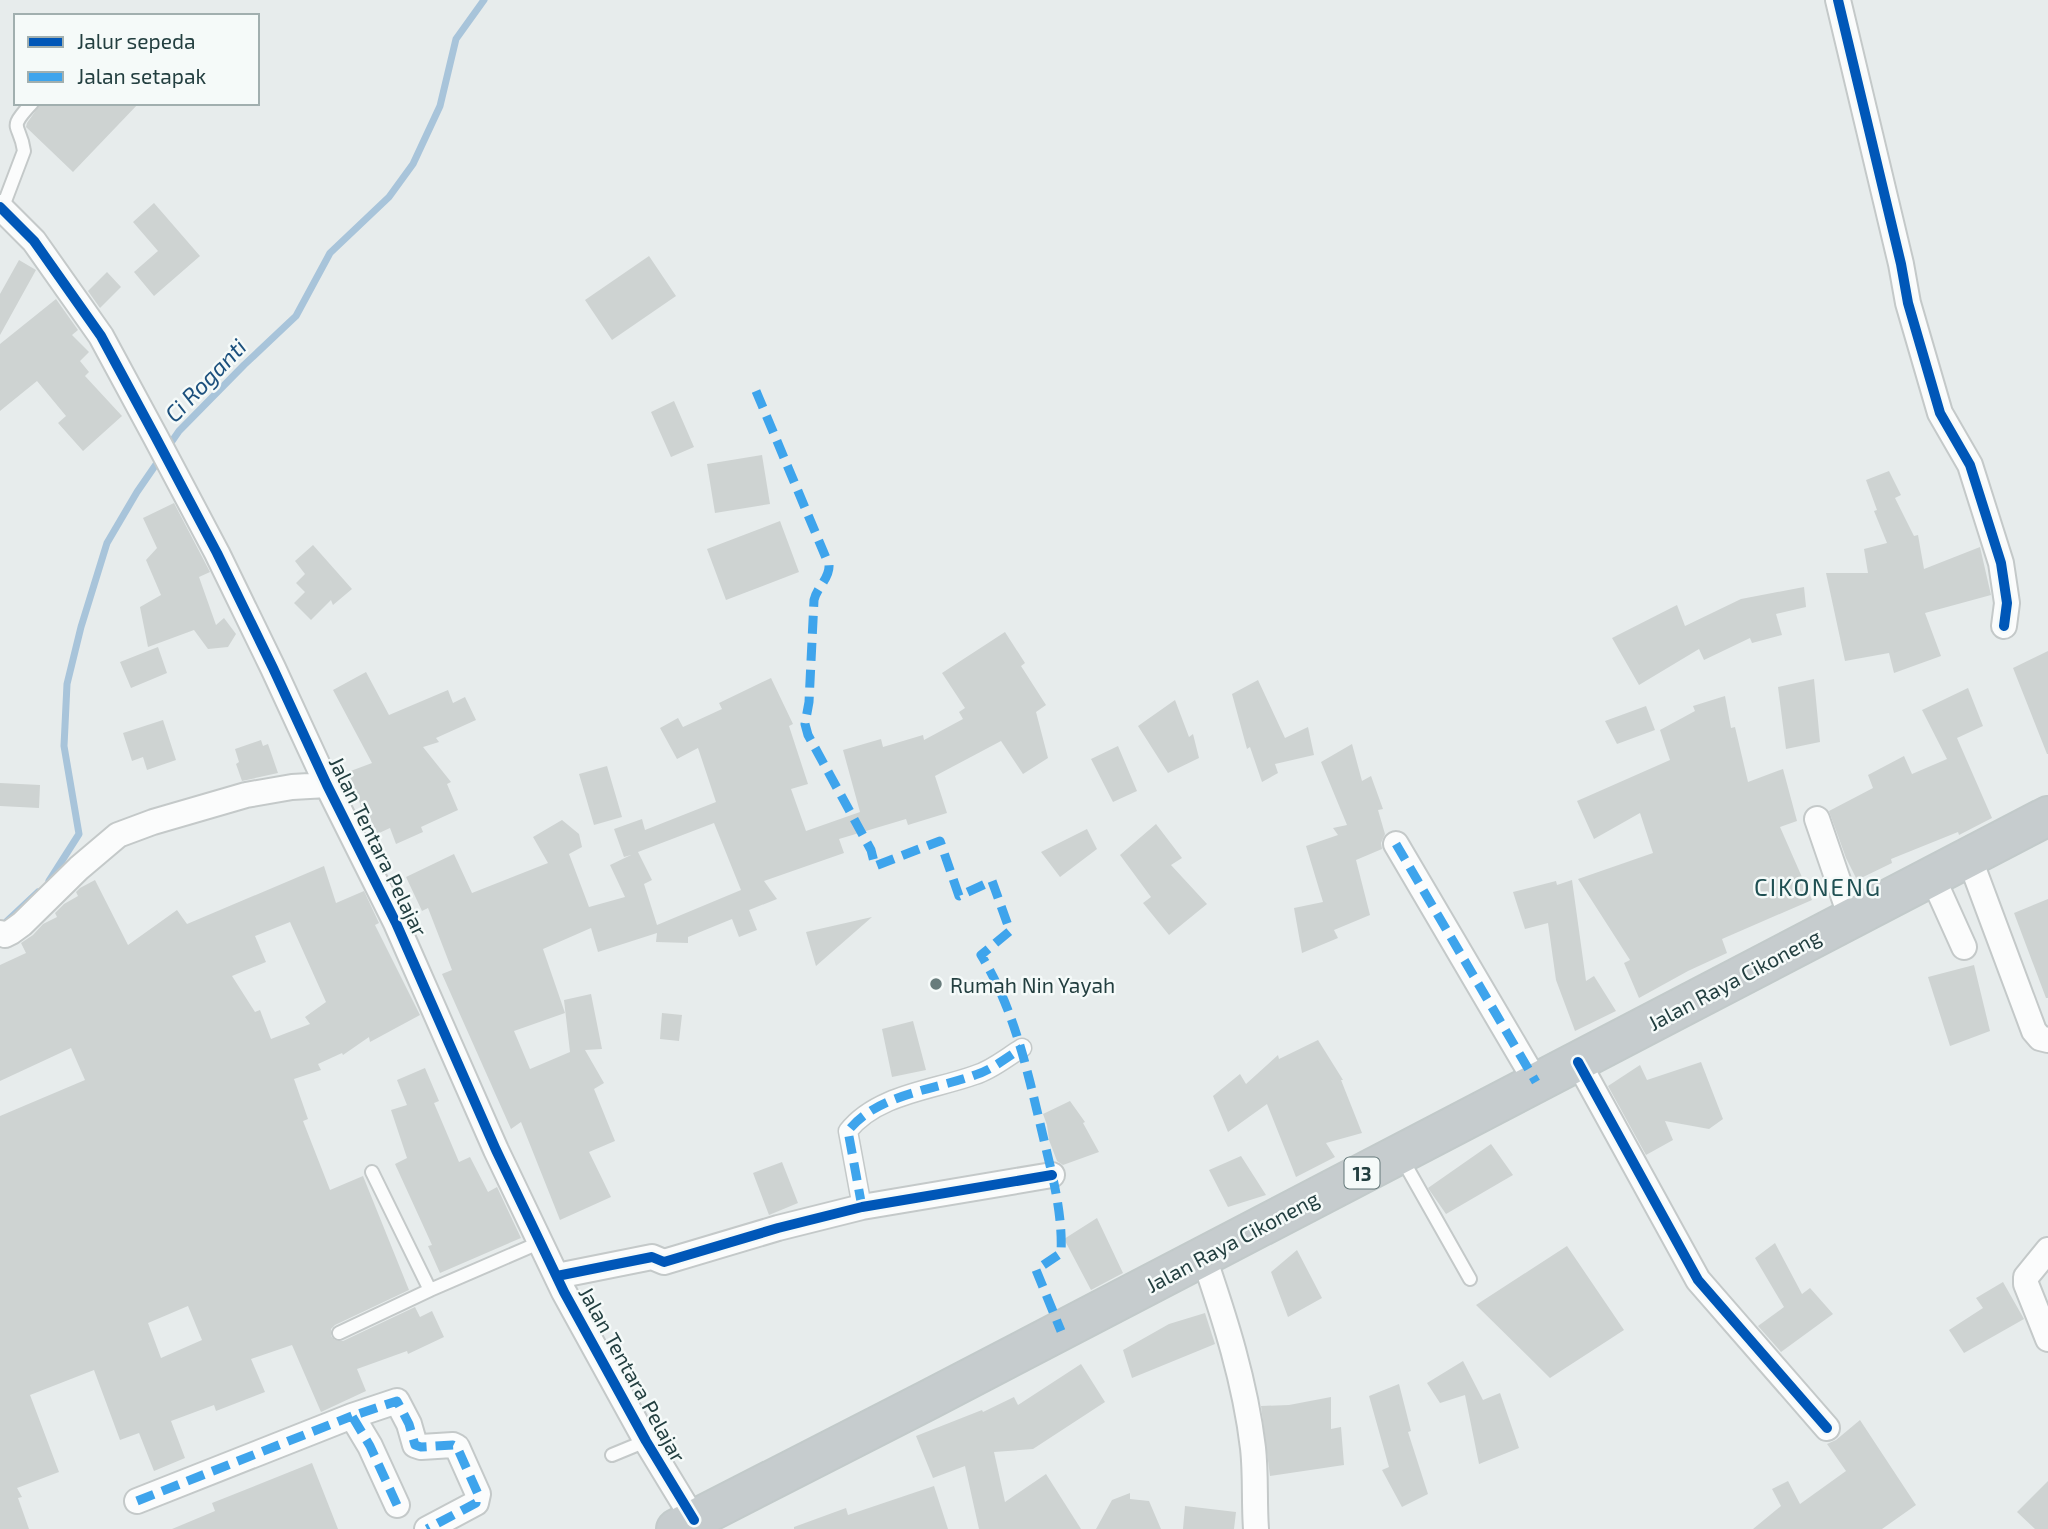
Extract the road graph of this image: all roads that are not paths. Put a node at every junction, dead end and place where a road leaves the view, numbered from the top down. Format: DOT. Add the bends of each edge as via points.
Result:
graph roads {
  1 [pos="1838,0"];
  2 [pos="30,105"];
  3 [pos="1,208"];
  4 [pos="2004,626"];
  5 [pos="327,785"];
  6 [pos="2048,816"];
  7 [pos="1817,820"];
  8 [pos="1395,844"];
  9 [pos="1969,857"];
  10 [pos="1932,876"];
  11 [pos="1851,918"];
  12 [pos="0,934"];
  13 [pos="1964,947"];
  14 [pos="2048,1040"];
  15 [pos="1022,1048"];
  16 [pos="1578,1062"];
  17 [pos="1536,1082"];
  18 [pos="1399,1154"];
  19 [pos="372,1172"];
  20 [pos="1052,1175"];
  21 [pos="862,1207"];
  22 [pos="541,1242"];
  23 [pos="2048,1250"];
  24 [pos="1203,1255"];
  25 [pos="557,1276"];
  26 [pos="1470,1279"];
  27 [pos="430,1290"];
  28 [pos="339,1333"];
  29 [pos="2048,1339"];
  30 [pos="352,1416"];
  31 [pos="1827,1428"];
  32 [pos="646,1441"];
  33 [pos="612,1455"];
  34 [pos="137,1501"];
  35 [pos="397,1505"];
  36 [pos="685,1524"];
  37 [pos="427,1529"];
  38 [pos="1256,1529"];
  1 -- 4 [label="street" via="1908,303 1940,413 1970,465 2001,563 2007,603"];
  2 -- 3 [label="lane" via="16,124 24,151"];
  3 -- 5 [label="street, Jalan Tentara Pelajar" via="34,241 101,337 251,622"];
  5 -- 12 [label="street" via="246,795 118,835 22,924"];
  5 -- 22 [label="street, Jalan Tentara Pelajar" via="396,923"];
  6 -- 9 [label="highway, Jalan Raya Cikoneng / 13"];
  7 -- 11 [label="street"];
  8 -- 17 [label="street"];
  9 -- 10 [label="highway, Jalan Raya Cikoneng / 13"];
  9 -- 14 [label="street" via="2034,1031"];
  10 -- 11 [label="highway, Jalan Raya Cikoneng / 13"];
  10 -- 13 [label="street"];
  11 -- 16 [label="highway, Jalan Raya Cikoneng / 13"];
  15 -- 21 [label="street" via="979,1074 878,1106 855,1122 848,1130"];
  16 -- 17 [label="highway, Jalan Raya Cikoneng / 13"];
  16 -- 31 [label="street" via="1698,1280"];
  17 -- 18 [label="highway, Jalan Raya Cikoneng / 13"];
  18 -- 24 [label="highway, Jalan Raya Cikoneng / 13"];
  18 -- 26 [label="lane"];
  19 -- 27 [label="lane"];
  20 -- 21 [label="street"];
  21 -- 25 [label="street" via="664,1262 652,1257"];
  22 -- 25 [label="street, Jalan Tentara Pelajar"];
  22 -- 27 [label="lane"];
  23 -- 29 [label="street" via="2026,1277"];
  24 -- 36 [label="highway, Jalan Raya Cikoneng / 13"];
  24 -- 38 [label="street" via="1242,1382 1253,1450"];
  25 -- 32 [label="street, Jalan Tentara Pelajar"];
  27 -- 28 [label="lane"];
  30 -- 34 [label="street"];
  30 -- 35 [label="street"];
  30 -- 37 [label="street" via="397,1401 415,1445 453,1445 460,1450 478,1494 476,1503"];
  32 -- 33 [label="lane"];
  32 -- 36 [label="street, Jalan Tentara Pelajar"];
}
